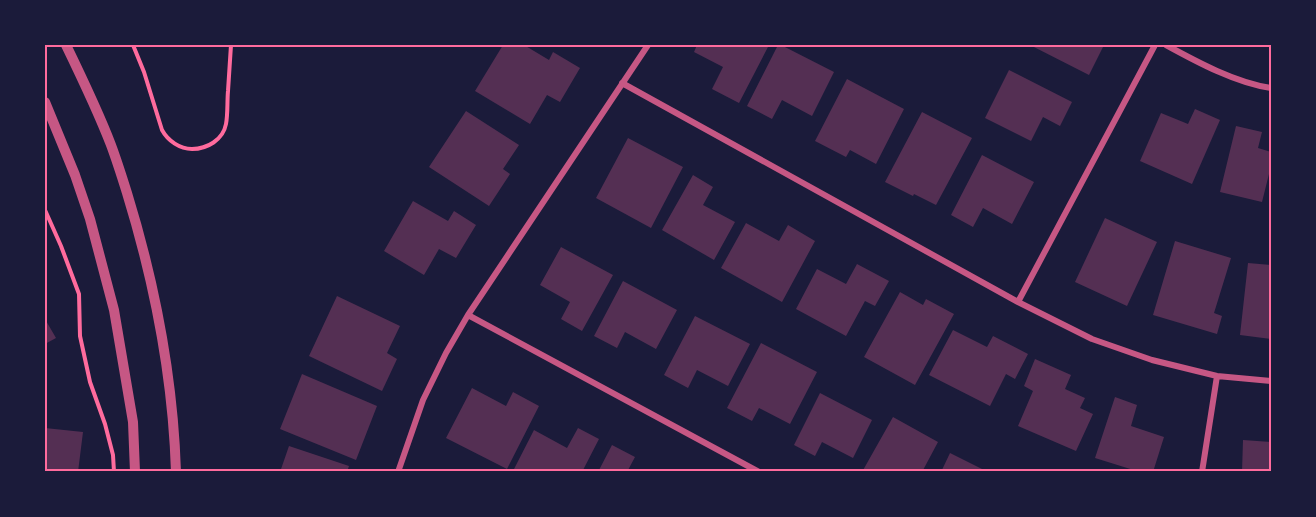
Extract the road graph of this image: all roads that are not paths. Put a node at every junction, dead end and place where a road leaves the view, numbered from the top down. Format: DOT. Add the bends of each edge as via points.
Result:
graph roads {
  1 [pos="66,45"];
  2 [pos="648,45"];
  3 [pos="1155,45"];
  4 [pos="1166,45"];
  5 [pos="622,83"];
  6 [pos="1271,88"];
  7 [pos="45,102"];
  8 [pos="1018,302"];
  9 [pos="468,315"];
  10 [pos="1217,376"];
  11 [pos="1271,381"];
  12 [pos="135,472"];
  13 [pos="176,472"];
  14 [pos="398,472"];
  15 [pos="759,472"];
  16 [pos="1202,472"];
  1 -- 13 [label="street" via="111,146 142,246 165,350"];
  2 -- 5 [label="street"];
  3 -- 8 [label="street"];
  4 -- 6 [label="street" via="1204,66"];
  5 -- 8 [label="street"];
  5 -- 9 [label="street"];
  7 -- 12 [label="street" via="90,219 114,310 133,422"];
  8 -- 10 [label="street" via="1092,339 1152,360"];
  9 -- 14 [label="street" via="423,399"];
  9 -- 15 [label="street"];
  10 -- 11 [label="street"];
  10 -- 16 [label="street"];
}
